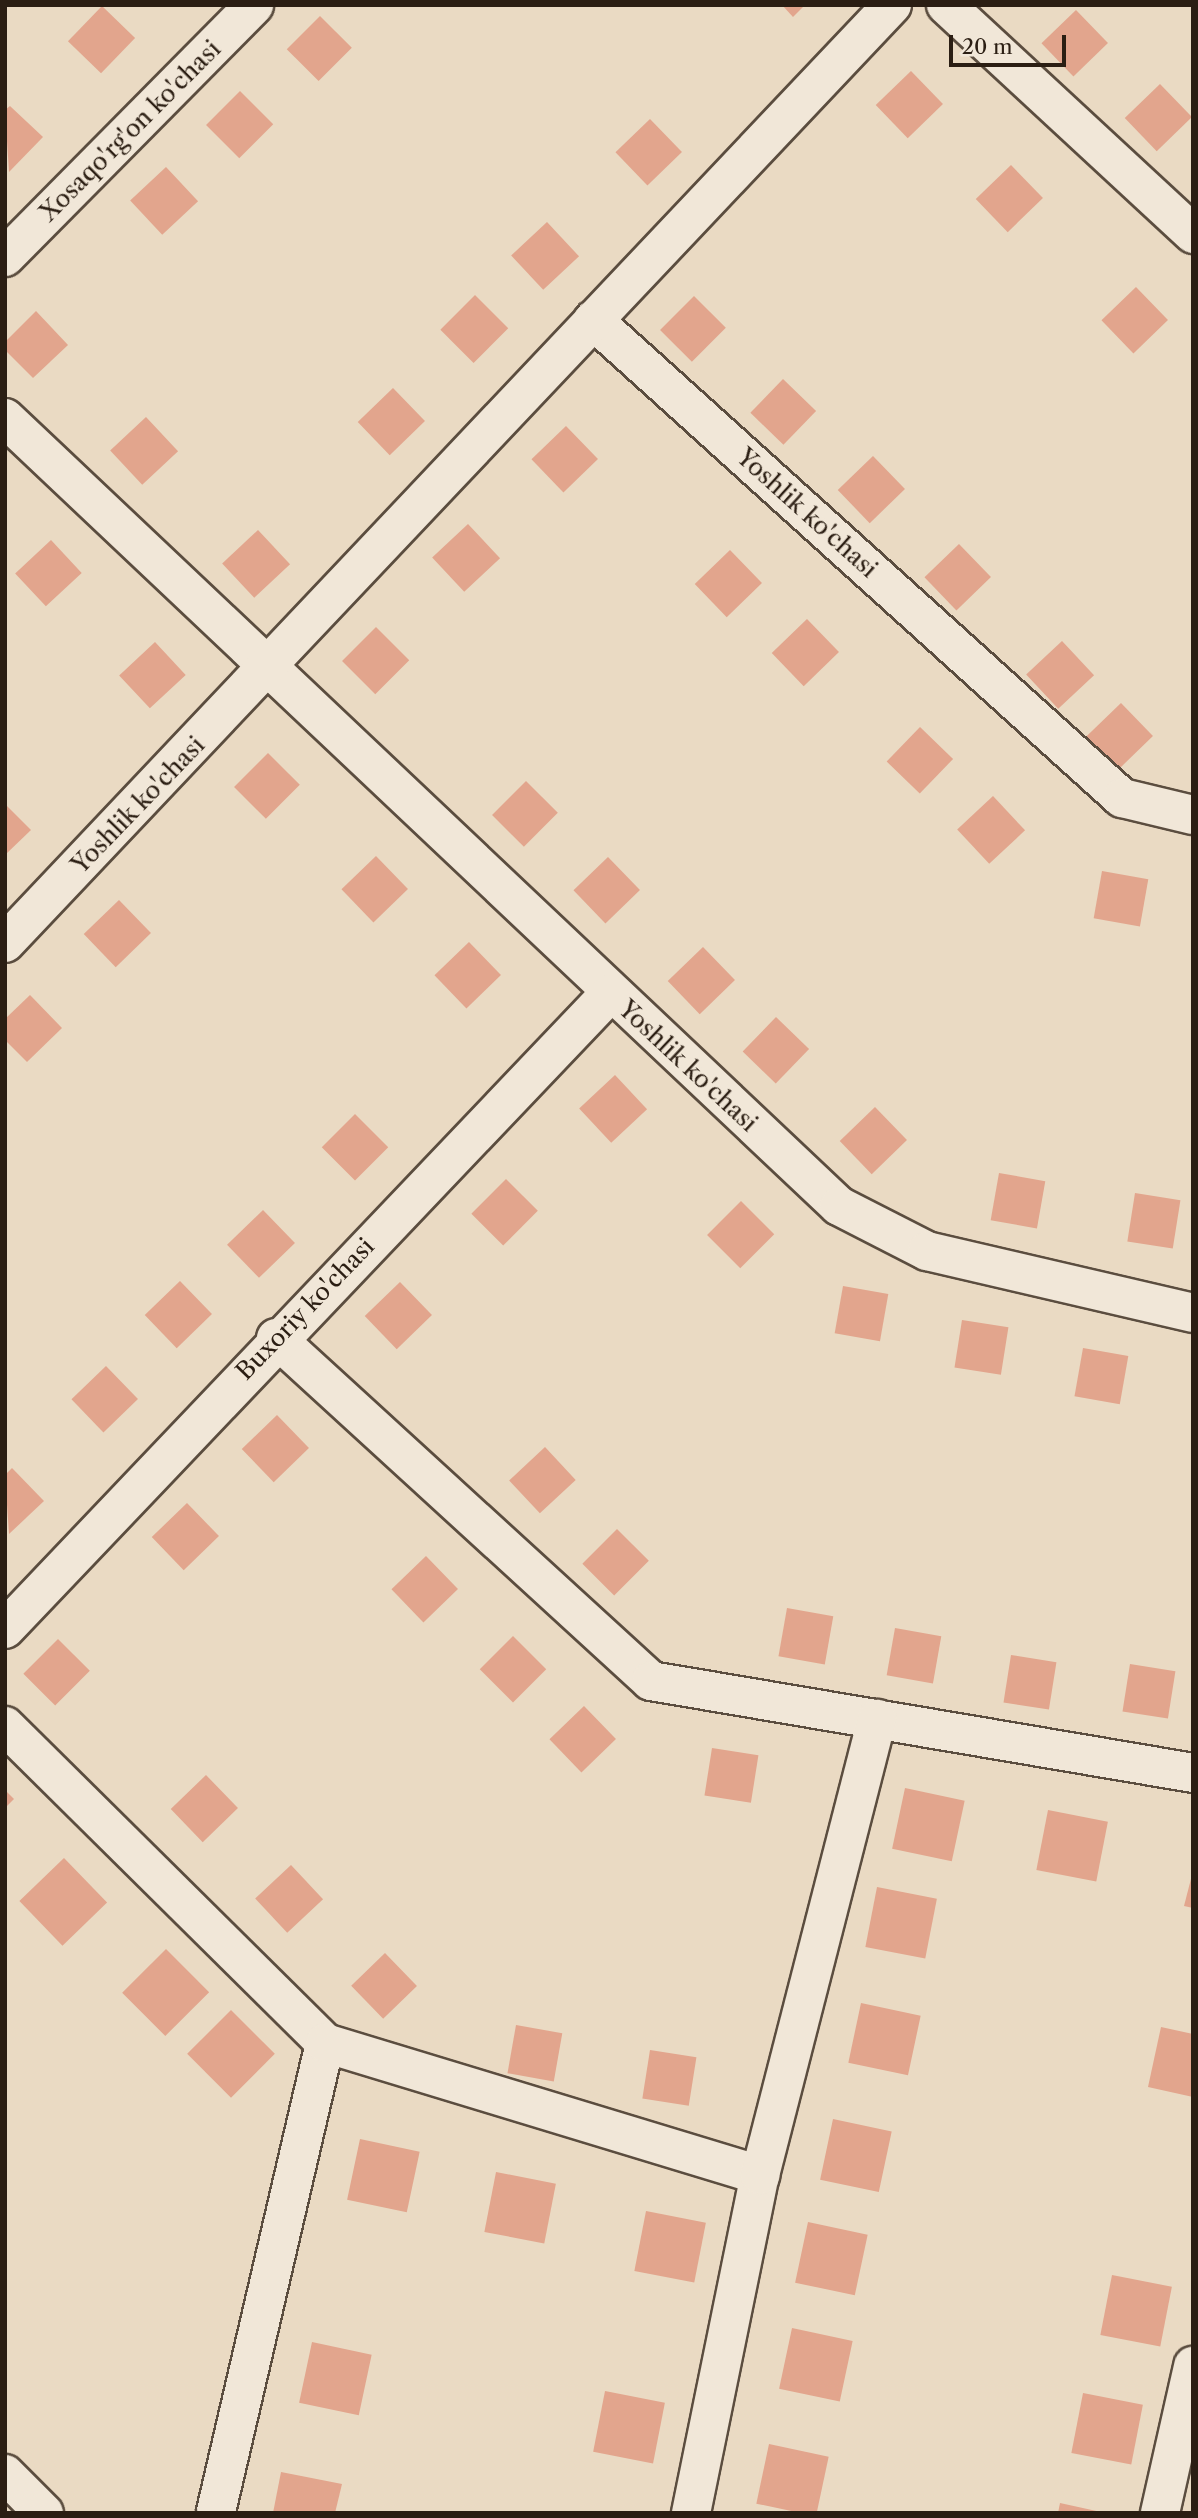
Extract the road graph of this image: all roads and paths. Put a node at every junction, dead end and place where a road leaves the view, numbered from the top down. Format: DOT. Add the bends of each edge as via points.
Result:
graph roads {
  1 [pos="254,5"];
  2 [pos="892,5"];
  3 [pos="946,5"];
  4 [pos="1193,234"];
  5 [pos="5,257"];
  6 [pos="593,320"];
  7 [pos="5,418"];
  8 [pos="270,667"];
  9 [pos="1193,815"];
  10 [pos="5,943"];
  11 [pos="610,994"];
  12 [pos="1193,1313"];
  13 [pos="276,1338"];
  14 [pos="5,1629"];
  15 [pos="877,1719"];
  16 [pos="5,1726"];
  17 [pos="1193,1773"];
  18 [pos="325,2043"];
  19 [pos="760,2175"];
  20 [pos="1193,2365"];
  21 [pos="5,2474"];
  22 [pos="44,2513"];
  23 [pos="216,2513"];
  24 [pos="691,2513"];
  25 [pos="1160,2513"];
  1 -- 5 [label="street, Xosaqo'rg'on ko'chasi"];
  2 -- 6 [label="street, Yoshlik ko'chasi"];
  3 -- 4 [label="street"];
  6 -- 8 [label="street, Yoshlik ko'chasi"];
  6 -- 9 [label="street, Yoshlik ko'chasi" via="1122,797"];
  7 -- 8 [label="street, Yoshlik ko'chasi"];
  8 -- 10 [label="street, Yoshlik ko'chasi"];
  8 -- 11 [label="street, Yoshlik ko'chasi"];
  11 -- 12 [label="street, Yoshlik ko'chasi" via="839,1206 927,1251"];
  11 -- 13 [label="street, Buxoriy ko'chasi"];
  13 -- 14 [label="street, Buxoriy ko'chasi"];
  13 -- 15 [label="street" via="651,1681"];
  15 -- 17 [label="street"];
  15 -- 19 [label="street"];
  16 -- 18 [label="street"];
  18 -- 19 [label="street"];
  18 -- 23 [label="street"];
  19 -- 24 [label="street"];
  20 -- 25 [label="street"];
  21 -- 22 [label="street"];
}
